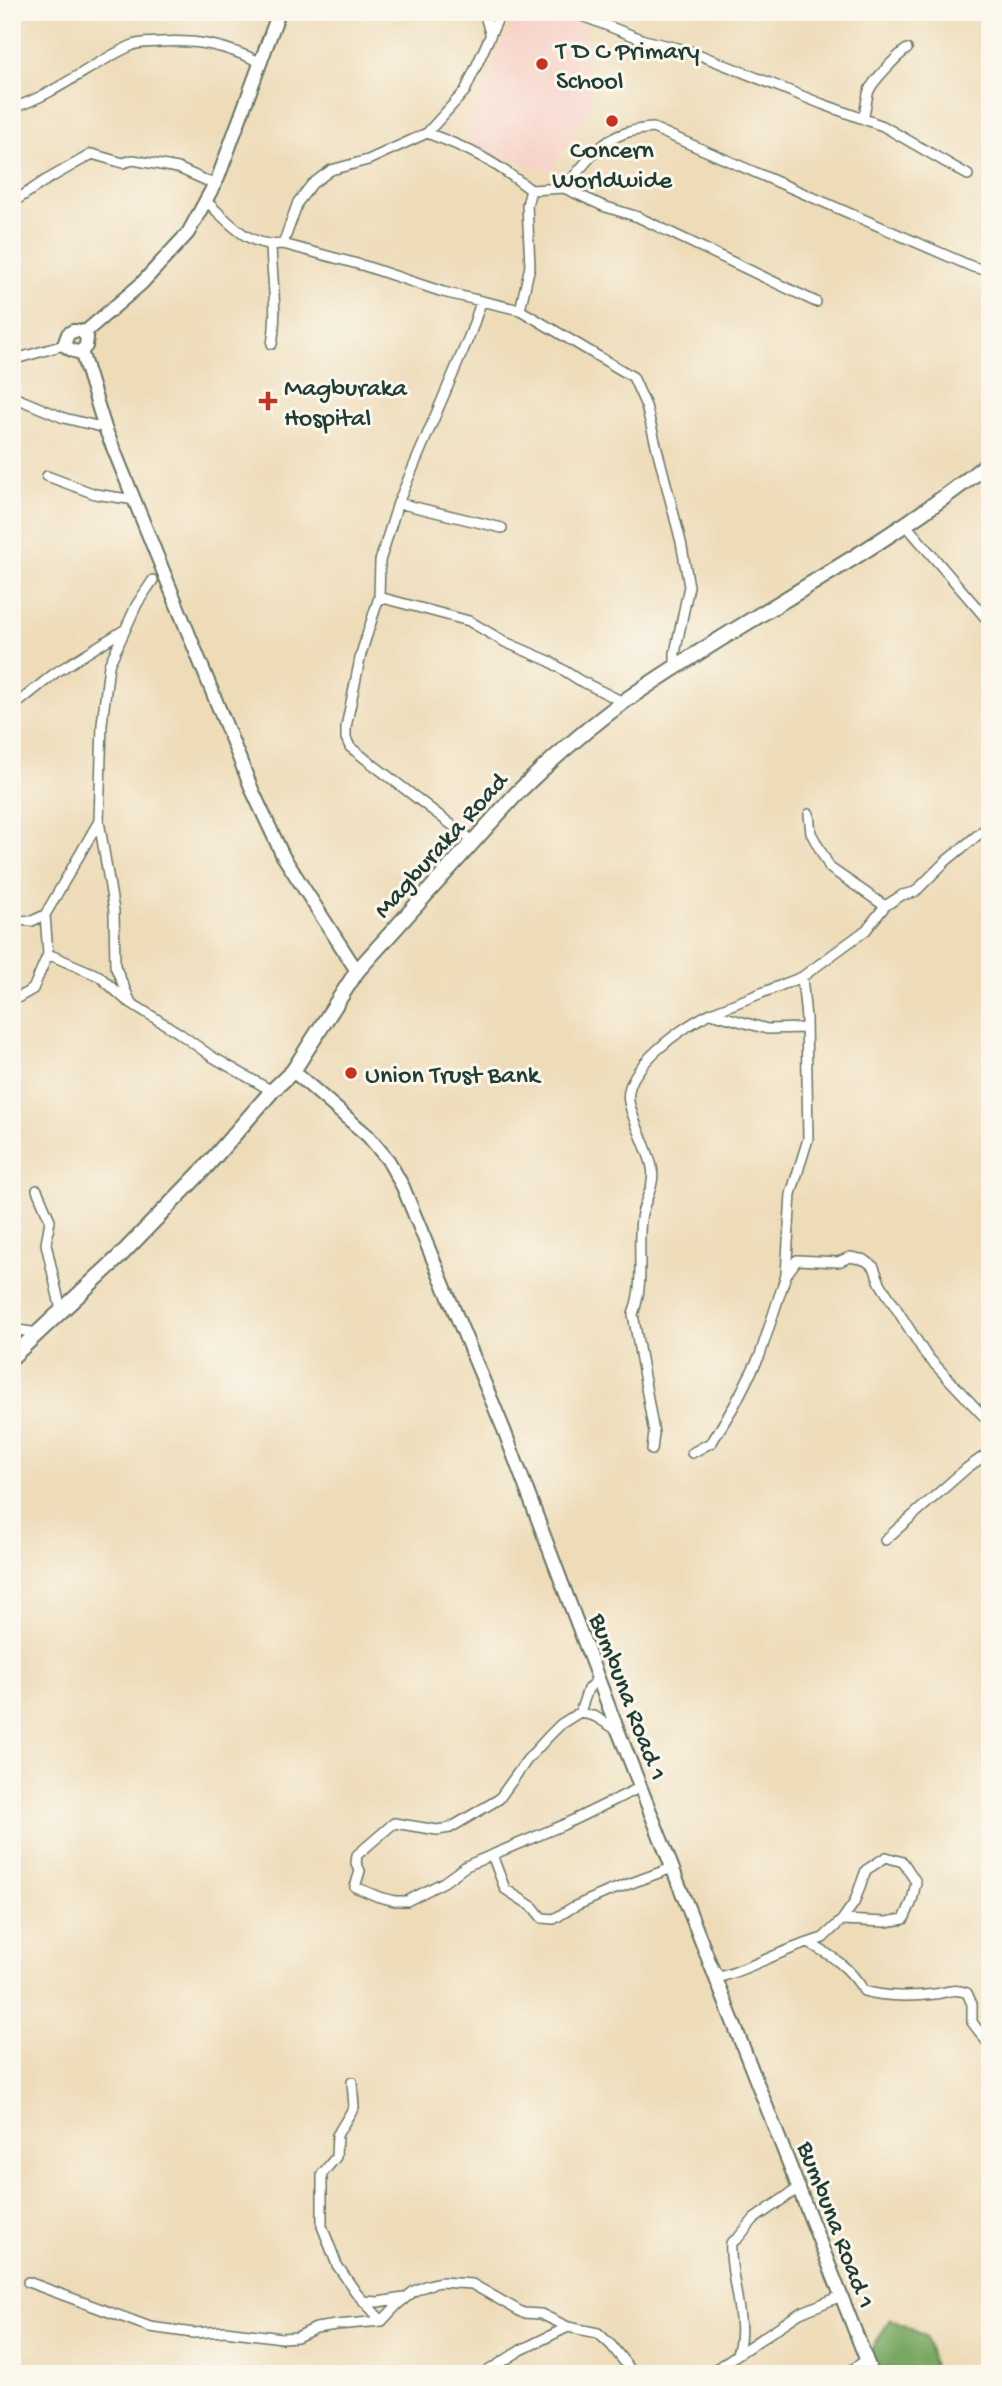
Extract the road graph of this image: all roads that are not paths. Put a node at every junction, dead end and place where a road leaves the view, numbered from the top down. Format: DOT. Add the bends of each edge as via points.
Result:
graph roads {
  1 [pos="279,12"];
  2 [pos="484,12"];
  3 [pos="501,12"];
  4 [pos="572,12"];
  5 [pos="490,33"];
  6 [pos="906,49"];
  7 [pos="260,62"];
  8 [pos="12,108"];
  9 [pos="863,118"];
  10 [pos="427,133"];
  11 [pos="968,175"];
  12 [pos="215,184"];
  13 [pos="564,188"];
  14 [pos="531,190"];
  15 [pos="206,201"];
  16 [pos="12,203"];
  17 [pos="283,244"];
  18 [pos="271,245"];
  19 [pos="990,271"];
  20 [pos="481,302"];
  21 [pos="816,302"];
  22 [pos="520,310"];
  23 [pos="83,333"];
  24 [pos="272,344"];
  25 [pos="64,345"];
  26 [pos="81,351"];
  27 [pos="12,359"];
  28 [pos="14,396"];
  29 [pos="12,415"];
  30 [pos="105,428"];
  31 [pos="990,462"];
  32 [pos="47,476"];
  33 [pos="135,500"];
  34 [pos="398,503"];
  35 [pos="905,524"];
  36 [pos="502,528"];
  37 [pos="153,580"];
  38 [pos="379,597"];
  39 [pos="990,623"];
  40 [pos="125,629"];
  41 [pos="92,648"];
  42 [pos="109,664"];
  43 [pos="675,667"];
  44 [pos="623,702"];
  45 [pos="14,706"];
  46 [pos="809,814"];
  47 [pos="99,821"];
  48 [pos="990,825"];
  49 [pos="474,842"];
  50 [pos="885,906"];
  51 [pos="45,915"];
  52 [pos="12,920"];
  53 [pos="48,954"];
  54 [pos="357,971"];
  55 [pos="802,978"];
  56 [pos="12,1000"];
  57 [pos="131,1003"];
  58 [pos="711,1013"];
  59 [pos="806,1028"];
  60 [pos="293,1071"];
  61 [pos="272,1091"];
  62 [pos="37,1190"];
  63 [pos="788,1241"];
  64 [pos="797,1260"];
  65 [pos="786,1275"];
  66 [pos="61,1310"];
  67 [pos="12,1329"];
  68 [pos="38,1333"];
  69 [pos="12,1357"];
  70 [pos="990,1423"];
  71 [pos="652,1450"];
  72 [pos="692,1452"];
  73 [pos="990,1452"];
  74 [pos="885,1541"];
  75 [pos="598,1678"];
  76 [pos="580,1712"];
  77 [pos="618,1730"];
  78 [pos="641,1787"];
  79 [pos="492,1855"];
  80 [pos="672,1868"];
  81 [pos="842,1920"];
  82 [pos="808,1943"];
  83 [pos="714,1970"];
  84 [pos="990,2046"];
  85 [pos="352,2082"];
  86 [pos="800,2187"];
  87 [pos="28,2282"];
  88 [pos="842,2296"];
  89 [pos="405,2297"];
  90 [pos="364,2301"];
  91 [pos="382,2321"];
  92 [pos="568,2327"];
  93 [pos="736,2355"];
  94 [pos="866,2360"];
  95 [pos="483,2374"];
  96 [pos="634,2374"];
  97 [pos="708,2374"];
  98 [pos="846,2374"];
  99 [pos="872,2374"];
  1 -- 7 [label="main road"];
  2 -- 5 [label="street"];
  3 -- 5 [label="street"];
  4 -- 9 [label="street" via="644,40 690,51"];
  5 -- 10 [label="street" via="465,91"];
  6 -- 9 [label="street" via="869,90"];
  7 -- 8 [label="street" via="209,43 136,44"];
  7 -- 12 [label="main road"];
  9 -- 11 [label="street"];
  10 -- 14 [label="street" via="498,164"];
  10 -- 17 [label="street" via="368,160 331,170 312,184 298,201"];
  12 -- 15 [label="main road"];
  12 -- 16 [label="street" via="178,168 133,160 123,163 92,154"];
  13 -- 14 [label="street"];
  13 -- 19 [label="street" via="606,141 632,129 653,128 948,257"];
  13 -- 21 [label="street" via="638,217"];
  14 -- 22 [label="street" via="527,205 530,266"];
  15 -- 18 [label="street" via="246,238"];
  15 -- 23 [label="main road" via="188,233 141,284"];
  17 -- 18 [label="street"];
  17 -- 20 [label="street"];
  18 -- 24 [label="street" via="276,304"];
  20 -- 22 [label="street"];
  20 -- 34 [label="street"];
  22 -- 43 [label="street" via="634,377 646,405 689,586"];
  23 -- 25 [label="main road" via="70,332"];
  23 -- 26 [label="main road" via="87,342"];
  25 -- 26 [label="main road"];
  25 -- 27 [label="street"];
  26 -- 30 [label="main road"];
  28 -- 29 [label="street"];
  28 -- 30 [label="street" via="64,418"];
  30 -- 33 [label="main road"];
  31 -- 35 [label="main road, Magburaka Road"];
  32 -- 33 [label="street" via="75,489"];
  33 -- 54 [label="main road" via="283,856"];
  34 -- 36 [label="street"];
  34 -- 38 [label="street" via="380,561"];
  35 -- 39 [label="street"];
  35 -- 43 [label="main road, Magburaka Road" via="869,551"];
  37 -- 40 [label="street"];
  38 -- 44 [label="street" via="469,621"];
  38 -- 49 [label="street" via="361,654 346,738 350,747"];
  40 -- 41 [label="street"];
  40 -- 42 [label="street"];
  41 -- 42 [label="street"];
  41 -- 45 [label="street"];
  42 -- 47 [label="street" via="100,743"];
  43 -- 44 [label="main road, Magburaka Road"];
  44 -- 49 [label="main road, Magburaka Road" via="544,767"];
  46 -- 50 [label="street" via="811,833 830,868"];
  47 -- 51 [label="street"];
  47 -- 57 [label="street" via="114,911 115,966"];
  48 -- 50 [label="street" via="915,892"];
  49 -- 54 [label="main road, Magburaka Road"];
  50 -- 55 [label="street" via="866,930"];
  51 -- 52 [label="street" via="32,921"];
  51 -- 53 [label="street"];
  53 -- 56 [label="street" via="33,989"];
  53 -- 57 [label="street" via="99,976"];
  54 -- 60 [label="main road, Magburaka Road"];
  55 -- 58 [label="street"];
  55 -- 59 [label="street"];
  57 -- 61 [label="street"];
  58 -- 59 [label="street" via="767,1029"];
  58 -- 71 [label="street" via="674,1033 636,1072 628,1099 653,1170 641,1217 639,1298 633,1314 654,1433"];
  59 -- 63 [label="street" via="807,1139 791,1194"];
  60 -- 61 [label="main road, Magburaka Road"];
  60 -- 75 [label="main road, Bumbuna Road 1" via="368,1136 403,1187 504,1430"];
  61 -- 66 [label="main road, Magburaka Road" via="205,1168"];
  62 -- 66 [label="street" via="50,1220 46,1244"];
  63 -- 64 [label="street"];
  63 -- 65 [label="street"];
  64 -- 65 [label="street"];
  64 -- 70 [label="street" via="865,1259 926,1355"];
  65 -- 72 [label="street" via="760,1355 734,1406 712,1442"];
  66 -- 68 [label="main road, Magburaka Road"];
  67 -- 68 [label="street"];
  68 -- 69 [label="main road, Magburaka Road"];
  73 -- 74 [label="street"];
  75 -- 76 [label="street" via="588,1689"];
  75 -- 77 [label="main road, Bumbuna Road 1"];
  76 -- 77 [label="street"];
  76 -- 79 [label="street" via="548,1737 499,1800 450,1828 394,1823 357,1856 360,1871 355,1888 407,1901"];
  77 -- 78 [label="main road, Bumbuna Road 1"];
  78 -- 79 [label="street"];
  78 -- 80 [label="main road, Bumbuna Road 1"];
  79 -- 80 [label="street" via="505,1889 533,1907 542,1919 554,1919 607,1892"];
  80 -- 83 [label="main road, Bumbuna Road 1"];
  81 -- 81 [label="street" via="866,1870 886,1857 904,1863 916,1882 904,1919"];
  81 -- 82 [label="street" via="823,1938"];
  82 -- 83 [label="street" via="720,1977"];
  82 -- 84 [label="street" via="838,1960 864,1990 881,1996 956,1989 967,1993 972,2022"];
  83 -- 86 [label="main road, Bumbuna Road 1"];
  85 -- 90 [label="street" via="354,2107 337,2135 336,2158 322,2174 322,2226 337,2265"];
  86 -- 88 [label="main road, Bumbuna Road 1"];
  86 -- 93 [label="street" via="754,2219 731,2243 729,2258 741,2334"];
  87 -- 91 [label="street" via="150,2327 193,2333 282,2338 336,2325"];
  88 -- 93 [label="street" via="800,2314"];
  88 -- 94 [label="main road, Bumbuna Road 1"];
  89 -- 90 [label="street"];
  89 -- 91 [label="street"];
  89 -- 92 [label="street" via="440,2282 472,2284 523,2312 541,2314"];
  90 -- 91 [label="street"];
  92 -- 95 [label="street"];
  92 -- 96 [label="street" via="598,2333"];
  93 -- 97 [label="street"];
  94 -- 98 [label="street"];
  94 -- 99 [label="main road, Bumbuna Road 1"];
}
